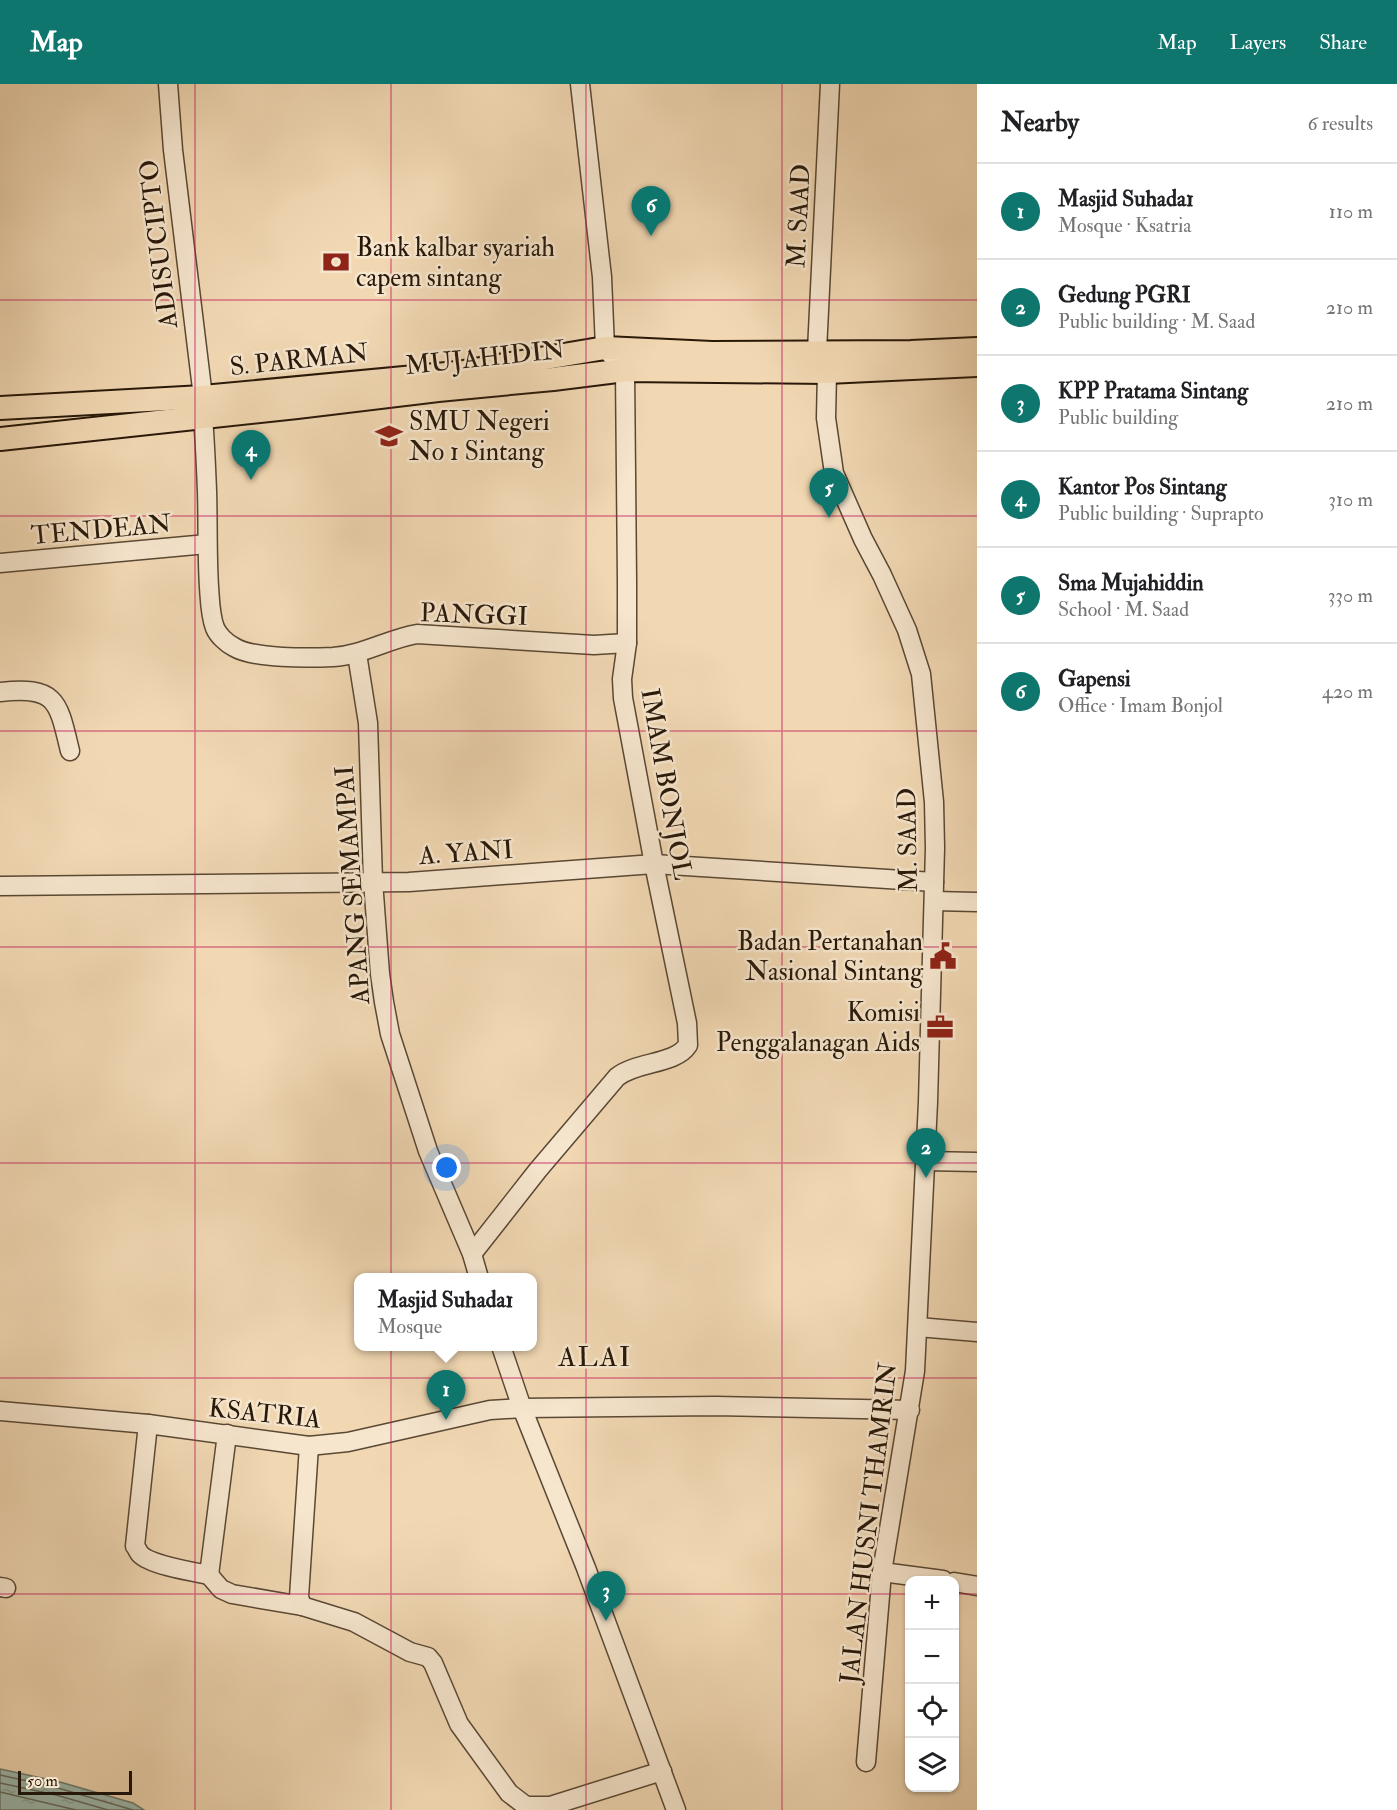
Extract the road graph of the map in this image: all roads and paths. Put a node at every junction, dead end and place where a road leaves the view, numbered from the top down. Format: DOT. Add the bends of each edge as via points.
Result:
graph roads {
  1 [pos="168,84"];
  2 [pos="580,84"];
  3 [pos="830,84"];
  4 [pos="605,348"];
  5 [pos="977,349"];
  6 [pos="822,362"];
  7 [pos="977,365"];
  8 [pos="625,370"];
  9 [pos="203,407"];
  10 [pos="0,408"];
  11 [pos="0,439"];
  12 [pos="207,544"];
  13 [pos="0,563"];
  14 [pos="627,643"];
  15 [pos="357,654"];
  16 [pos="0,692"];
  17 [pos="70,751"];
  18 [pos="654,864"];
  19 [pos="374,881"];
  20 [pos="934,882"];
  21 [pos="0,886"];
  22 [pos="934,902"];
  23 [pos="977,902"];
  24 [pos="925,1161"];
  25 [pos="977,1162"];
  26 [pos="472,1254"];
  27 [pos="478,1273"];
  28 [pos="918,1327"];
  29 [pos="977,1332"];
  30 [pos="502,1351"];
  31 [pos="522,1408"];
  32 [pos="910,1410"];
  33 [pos="0,1411"];
  34 [pos="148,1424"];
  35 [pos="227,1434"];
  36 [pos="309,1446"];
  37 [pos="882,1572"];
  38 [pos="209,1575"];
  39 [pos="909,1576"];
  40 [pos="959,1583"];
  41 [pos="977,1586"];
  42 [pos="302,1606"];
  43 [pos="866,1762"];
  44 [pos="662,1771"];
  45 [pos="676,1810"];
  1 -- 9 [label="street, ADISUCIPTO"];
  2 -- 4 [label="street" via="602,277"];
  3 -- 6 [label="street, M. SAAD"];
  4 -- 6 [label="main road, S. PARMAN"];
  4 -- 8 [label="street"];
  4 -- 9 [label="main road, S. PARMAN" via="457,373"];
  5 -- 6 [label="main road, MUJAHIDIN"];
  6 -- 7 [label="main road, MUJAHIDIN"];
  6 -- 8 [label="main road, MUJAHIDIN"];
  6 -- 20 [label="street, M. SAAD" via="834,473 907,630 921,674 934,792"];
  8 -- 9 [label="main road, MUJAHIDIN" via="553,380"];
  8 -- 14 [label="street, IMAM BONJOL"];
  9 -- 10 [label="main road, S. PARMAN"];
  9 -- 11 [label="main road, MUJAHIDIN"];
  9 -- 12 [label="street, ADISUCIPTO"];
  12 -- 13 [label="street, TENDEAN"];
  12 -- 15 [label="street, PANGGI" via="210,602 216,630 234,648 277,656"];
  14 -- 15 [label="street, PANGGI" via="594,645 417,634"];
  14 -- 18 [label="street, IMAM BONJOL" via="623,698"];
  15 -- 19 [label="street, APANG SEMAMPAI" via="368,723"];
  16 -- 17 [label="street" via="18,690 50,697 61,711"];
  18 -- 19 [label="street, A. YANI" via="409,882"];
  18 -- 20 [label="street, A. YANI"];
  18 -- 26 [label="street, IMAM BONJOL" via="687,1023 688,1045 679,1055 630,1069 617,1077"];
  19 -- 21 [label="street, A. YANI"];
  19 -- 26 [label="street, APANG SEMAMPAI" via="380,974 390,1034 428,1151"];
  20 -- 22 [label="street, M. SAAD"];
  22 -- 23 [label="street"];
  22 -- 24 [label="street, M. SAAD"];
  24 -- 25 [label="street"];
  24 -- 28 [label="street, M. SAAD"];
  26 -- 27 [label="street, APANG SEMAMPAI"];
  28 -- 29 [label="street"];
  28 -- 32 [label="street, JALAN HUSNI THAMRIN"];
  30 -- 31 [label="street"];
  31 -- 32 [label="street, KSATRIA"];
  31 -- 36 [label="street, KSATRIA" via="490,1410 348,1442"];
  31 -- 44 [label="street"];
  32 -- 37 [label="street, JALAN HUSNI THAMRIN"];
  33 -- 34 [label="street, KSATRIA"];
  34 -- 35 [label="street, KSATRIA"];
  34 -- 38 [label="street" via="135,1546 148,1559"];
  35 -- 36 [label="street, KSATRIA"];
  35 -- 38 [label="street"];
  36 -- 42 [label="street" via="299,1597"];
  37 -- 39 [label="street"];
  37 -- 43 [label="street, JALAN HUSNI THAMRIN"];
  38 -- 42 [label="street" via="221,1589 232,1594"];
  40 -- 41 [label="street"];
  42 -- 44 [label="street" via="354,1622 410,1652 428,1657 459,1724 509,1792 526,1806 550,1806"];
  44 -- 45 [label="street"];
}
